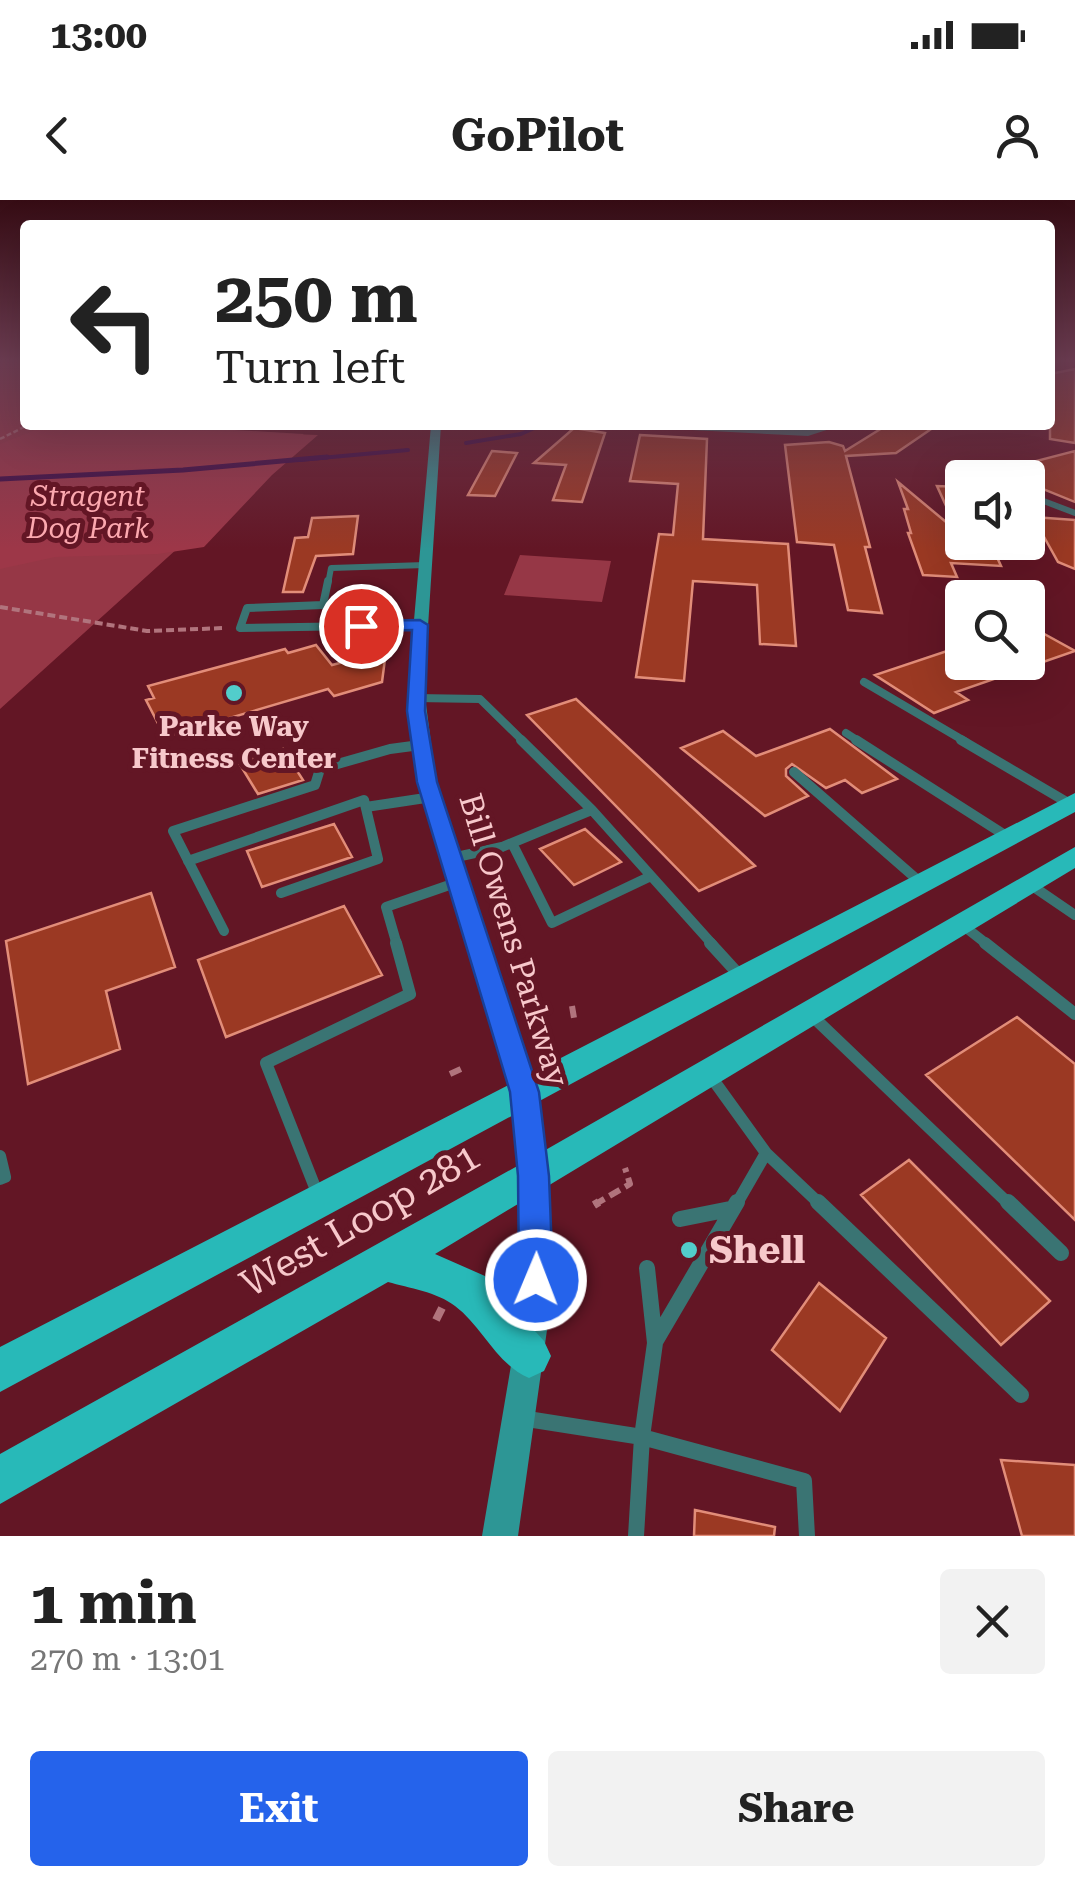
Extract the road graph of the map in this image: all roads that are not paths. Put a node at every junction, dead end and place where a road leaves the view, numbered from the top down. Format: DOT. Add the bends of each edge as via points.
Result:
graph roads {
  1 [pos="436,430"];
  2 [pos="738,430"];
  3 [pos="821,430"];
  4 [pos="1045,502"];
  5 [pos="1075,514"];
  6 [pos="425,564"];
  7 [pos="420,625"];
  8 [pos="864,682"];
  9 [pos="416,698"];
  10 [pos="846,733"];
  11 [pos="420,745"];
  12 [pos="794,772"];
  13 [pos="432,797"];
  14 [pos="1072,803"];
  15 [pos="366,807"];
  16 [pos="592,810"];
  17 [pos="1008,837"];
  18 [pos="512,843"];
  19 [pos="1075,856"];
  20 [pos="452,858"];
  21 [pos="188,861"];
  22 [pos="651,876"];
  23 [pos="459,882"];
  24 [pos="1027,882"];
  25 [pos="921,883"];
  26 [pos="282,893"];
  27 [pos="1075,915"];
  28 [pos="959,923"];
  29 [pos="224,931"];
  30 [pos="742,978"];
  31 [pos="808,1012"];
  32 [pos="1075,1014"];
  33 [pos="708,1073"];
  34 [pos="524,1092"];
  35 [pos="766,1153"];
  36 [pos="0,1156"];
  37 [pos="534,1176"];
  38 [pos="0,1179"];
  39 [pos="320,1200"];
  40 [pos="730,1209"];
  41 [pos="680,1218"];
  42 [pos="1062,1253"];
  43 [pos="384,1262"];
  44 [pos="646,1268"];
  45 [pos="655,1343"];
  46 [pos="529,1356"];
  47 [pos="0,1370"];
  48 [pos="1021,1395"];
  49 [pos="520,1418"];
  50 [pos="642,1437"];
  51 [pos="0,1480"];
  52 [pos="500,1536"];
  53 [pos="636,1536"];
  54 [pos="806,1536"];
  1 -- 6 [label="main road, Bill Owens Parkway"];
  2 -- 3 [label="street"];
  4 -- 5 [label="lane"];
  6 -- 7 [label="main road, Bill Owens Parkway"];
  6 -- 7 [label="lane" via="330,568 323,604 248,608 240,628"];
  7 -- 9 [label="main road, Bill Owens Parkway"];
  8 -- 14 [label="lane"];
  9 -- 11 [label="main road, Bill Owens Parkway"];
  9 -- 16 [label="lane" via="480,700"];
  10 -- 17 [label="lane"];
  11 -- 13 [label="main road, Bill Owens Parkway"];
  11 -- 21 [label="lane" via="320,769 316,786 173,832"];
  12 -- 25 [label="lane"];
  13 -- 15 [label="lane"];
  13 -- 20 [label="main road, Bill Owens Parkway"];
  14 -- 17 [label="highway, West Loop 281"];
  15 -- 21 [label="lane" via="364,800"];
  15 -- 26 [label="lane" via="378,858"];
  16 -- 18 [label="lane"];
  16 -- 22 [label="lane"];
  17 -- 25 [label="highway, West Loop 281"];
  18 -- 20 [label="lane"];
  18 -- 22 [label="lane" via="552,923"];
  19 -- 24 [label="highway, West Loop 281"];
  20 -- 23 [label="main road, Bill Owens Parkway"];
  21 -- 29 [label="lane"];
  22 -- 30 [label="lane"];
  23 -- 34 [label="main road, Bill Owens Parkway"];
  23 -- 39 [label="lane" via="386,907 410,994 266,1063"];
  24 -- 27 [label="lane"];
  24 -- 28 [label="highway, West Loop 281"];
  25 -- 30 [label="highway, West Loop 281"];
  28 -- 31 [label="highway, West Loop 281"];
  28 -- 32 [label="lane"];
  30 -- 34 [label="highway, West Loop 281"];
  31 -- 33 [label="highway, West Loop 281"];
  31 -- 42 [label="lane"];
  33 -- 35 [label="lane"];
  33 -- 37 [label="highway, West Loop 281"];
  34 -- 37 [label="main road, Bill Owens Parkway"];
  34 -- 39 [label="highway, West Loop 281"];
  35 -- 40 [label="lane"];
  35 -- 48 [label="lane"];
  36 -- 38 [label="lane"];
  37 -- 43 [label="highway, West Loop 281"];
  37 -- 46 [label="main road, Bill Owens Parkway" via="538,1246"];
  39 -- 47 [label="highway, West Loop 281"];
  40 -- 41 [label="lane"];
  40 -- 45 [label="lane"];
  43 -- 46 [label="highway" via="470,1290"];
  43 -- 51 [label="highway, West Loop 281"];
  44 -- 45 [label="lane"];
  45 -- 50 [label="lane"];
  46 -- 49 [label="main road, Bill Owens Parkway"];
  49 -- 50 [label="lane"];
  49 -- 52 [label="main road, Bill Owens Parkway"];
  50 -- 53 [label="lane"];
  50 -- 54 [label="lane" via="804,1481"];
}
